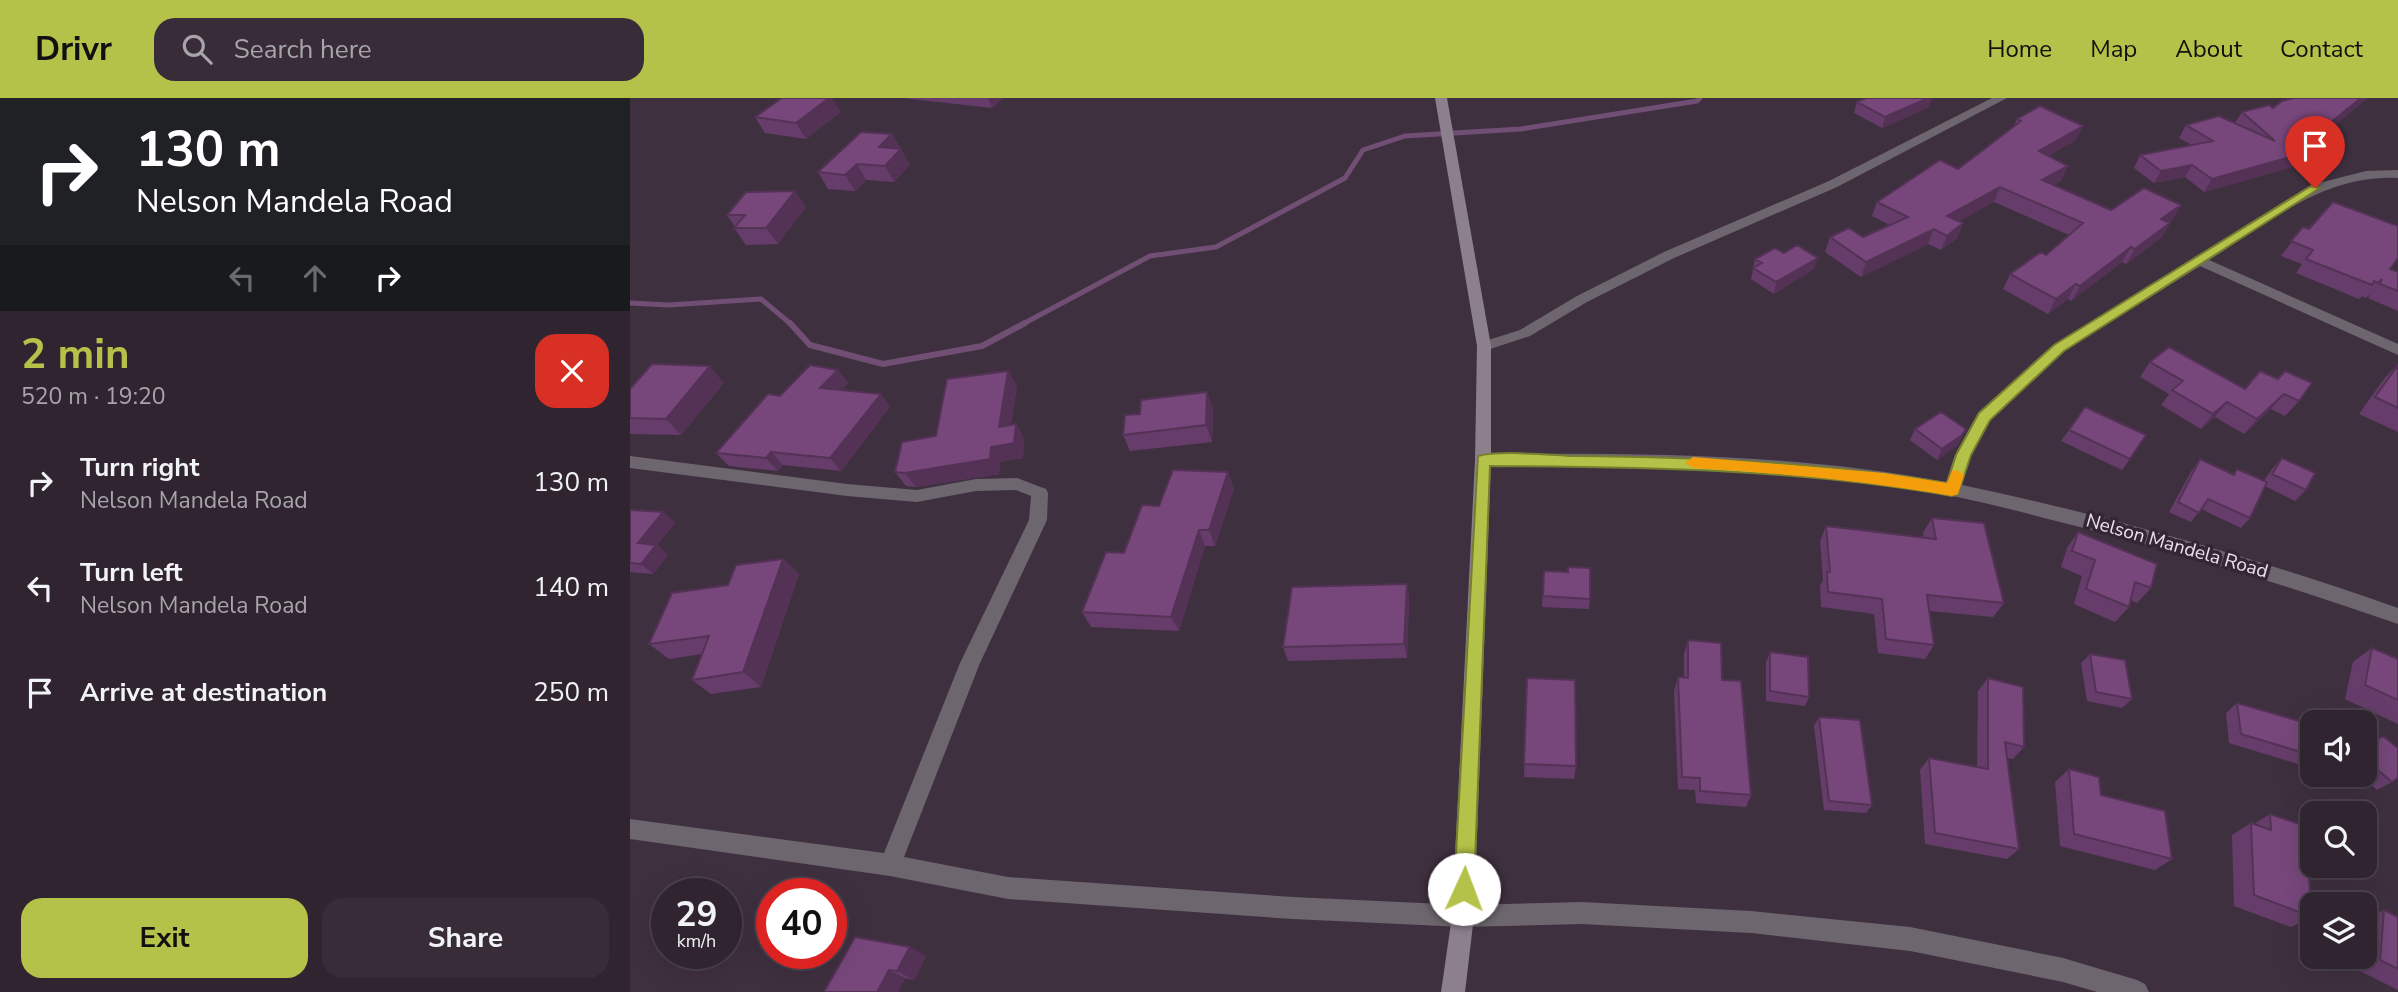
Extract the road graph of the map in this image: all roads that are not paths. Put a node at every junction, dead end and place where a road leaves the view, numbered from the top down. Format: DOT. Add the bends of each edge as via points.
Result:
graph roads {
  1 [pos="1441,98"];
  2 [pos="2001,98"];
  3 [pos="2398,174"];
  4 [pos="2197,260"];
  5 [pos="1484,346"];
  6 [pos="2398,350"];
  7 [pos="1483,460"];
  8 [pos="630,462"];
  9 [pos="1952,490"];
  10 [pos="2398,616"];
  11 [pos="630,829"];
  12 [pos="890,865"];
  13 [pos="1463,916"];
  14 [pos="1453,992"];
  15 [pos="2137,992"];
  1 -- 5 [label="street"];
  2 -- 5 [label="street" via="1833,184 1644,268 1525,333"];
  3 -- 4 [label="street" via="2381,172 2315,188"];
  4 -- 6 [label="street"];
  4 -- 9 [label="street" via="2059,348 2017,385 1984,417 1963,455"];
  5 -- 7 [label="street"];
  7 -- 9 [label="street, Nelson Mandela Road" via="1762,466"];
  7 -- 13 [label="street"];
  8 -- 12 [label="street" via="917,496 976,485 1017,484 1040,493 1038,520 970,663"];
  9 -- 10 [label="street, Nelson Mandela Road" via="2216,555"];
  11 -- 12 [label="street"];
  12 -- 13 [label="street" via="1008,888"];
  13 -- 14 [label="street"];
  13 -- 15 [label="street" via="1582,913 1751,922 1910,939 2063,970"];
}
